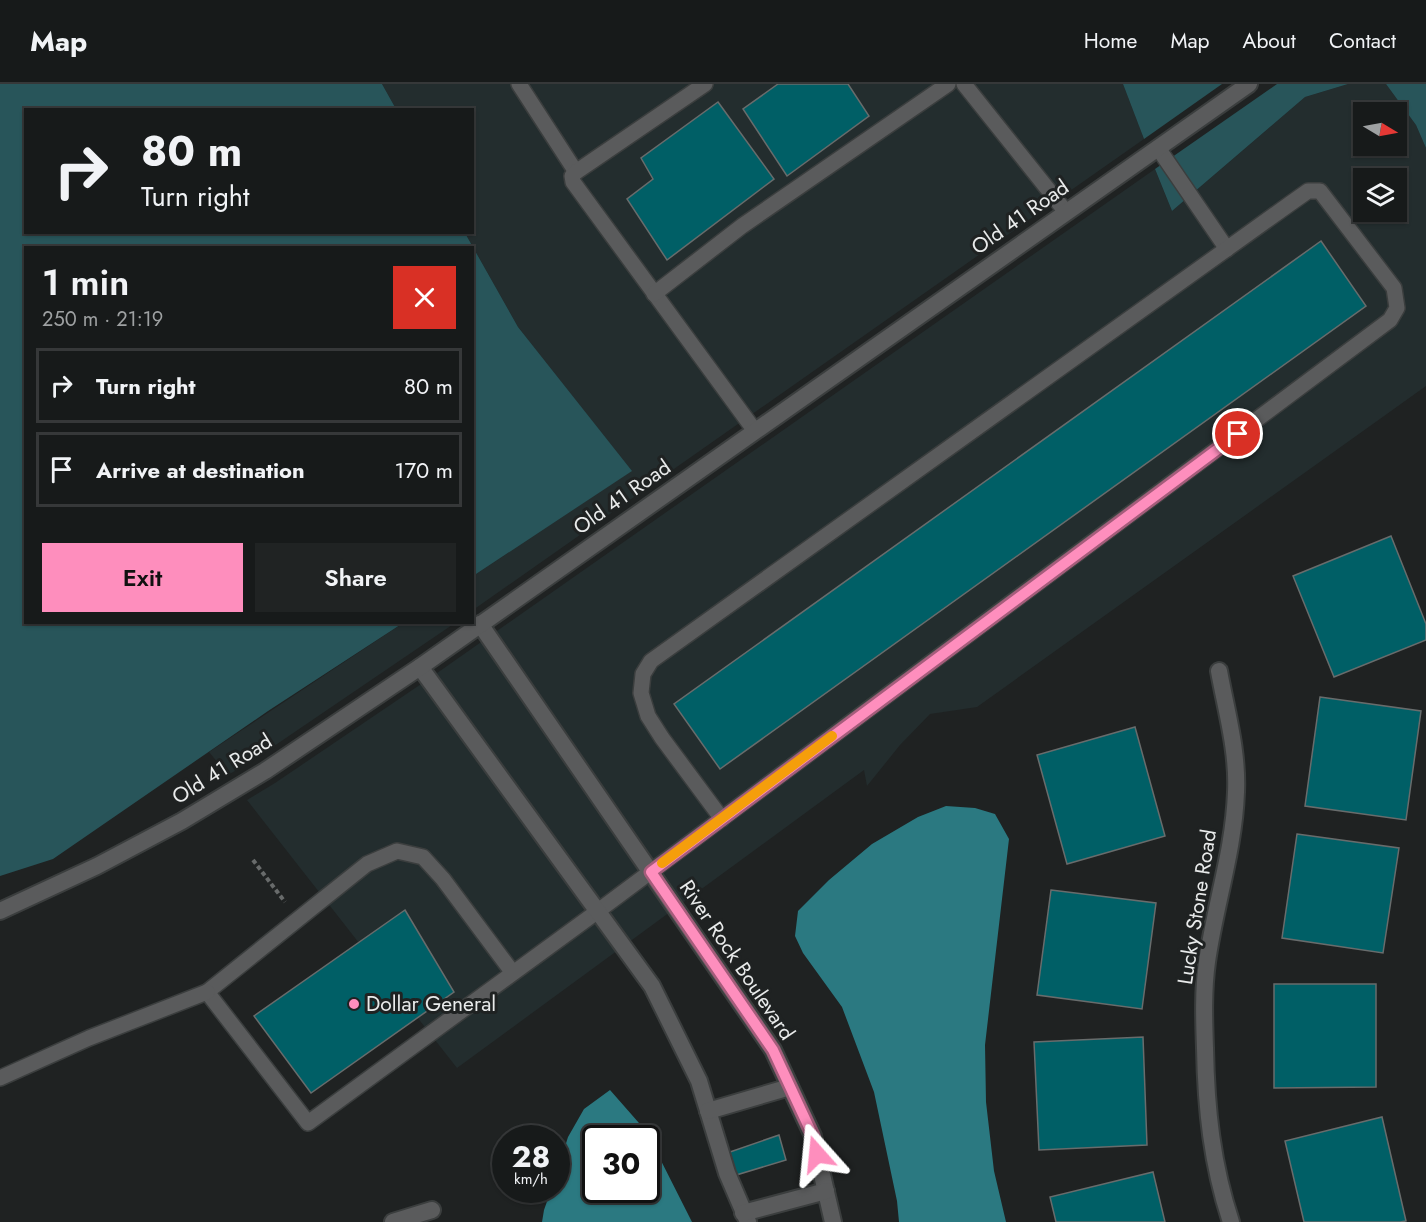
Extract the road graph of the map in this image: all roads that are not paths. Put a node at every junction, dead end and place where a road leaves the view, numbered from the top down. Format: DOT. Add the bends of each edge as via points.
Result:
graph roads {
  1 [pos="519,84"];
  2 [pos="705,84"];
  3 [pos="948,84"];
  4 [pos="964,84"];
  5 [pos="1249,84"];
  6 [pos="1158,148"];
  7 [pos="576,171"];
  8 [pos="1066,212"];
  9 [pos="1227,249"];
  10 [pos="654,294"];
  11 [pos="755,431"];
  12 [pos="480,624"];
  13 [pos="420,667"];
  14 [pos="1219,671"];
  15 [pos="722,819"];
  16 [pos="651,872"];
  17 [pos="0,911"];
  18 [pos="598,911"];
  19 [pos="513,973"];
  20 [pos="207,993"];
  21 [pos="0,1078"];
  22 [pos="790,1087"];
  23 [pos="708,1111"];
  24 [pos="826,1191"];
  25 [pos="432,1209"];
  26 [pos="746,1217"];
  27 [pos="393,1222"];
  28 [pos="833,1222"];
  29 [pos="1232,1222"];
  1 -- 7 [label="lane"];
  2 -- 7 [label="lane"];
  3 -- 10 [label="lane" via="742,226"];
  4 -- 8 [label="lane"];
  5 -- 6 [label="street, Old 41 Road"];
  6 -- 8 [label="street, Old 41 Road"];
  6 -- 9 [label="lane"];
  7 -- 10 [label="lane" via="573,183"];
  8 -- 11 [label="street, Old 41 Road"];
  9 -- 15 [label="lane" via="651,661 643,674 641,693 648,716"];
  9 -- 15 [label="lane" via="1308,191 1320,191 1394,288 1397,308 1390,320"];
  10 -- 11 [label="lane"];
  11 -- 12 [label="street, Old 41 Road"];
  12 -- 13 [label="street, Old 41 Road"];
  12 -- 16 [label="street, River Rock Boulevard"];
  13 -- 17 [label="street, Old 41 Road" via="265,771 182,821"];
  13 -- 18 [label="street"];
  14 -- 29 [label="street, Lucky Stone Road" via="1235,754 1237,790 1207,963 1204,1030 1211,1142"];
  15 -- 16 [label="lane"];
  16 -- 18 [label="lane"];
  16 -- 22 [label="street, River Rock Boulevard" via="773,1050"];
  18 -- 19 [label="lane"];
  18 -- 23 [label="street" via="652,986 699,1081"];
  19 -- 20 [label="lane" via="423,857 398,851 367,864"];
  19 -- 20 [label="lane" via="308,1123"];
  20 -- 21 [label="lane" via="89,1038"];
  22 -- 23 [label="street"];
  22 -- 24 [label="street, River Rock Boulevard" via="813,1136"];
  23 -- 26 [label="street" via="727,1173"];
  24 -- 26 [label="street"];
  24 -- 28 [label="street, River Rock Boulevard"];
  25 -- 27 [label="street"];
}
